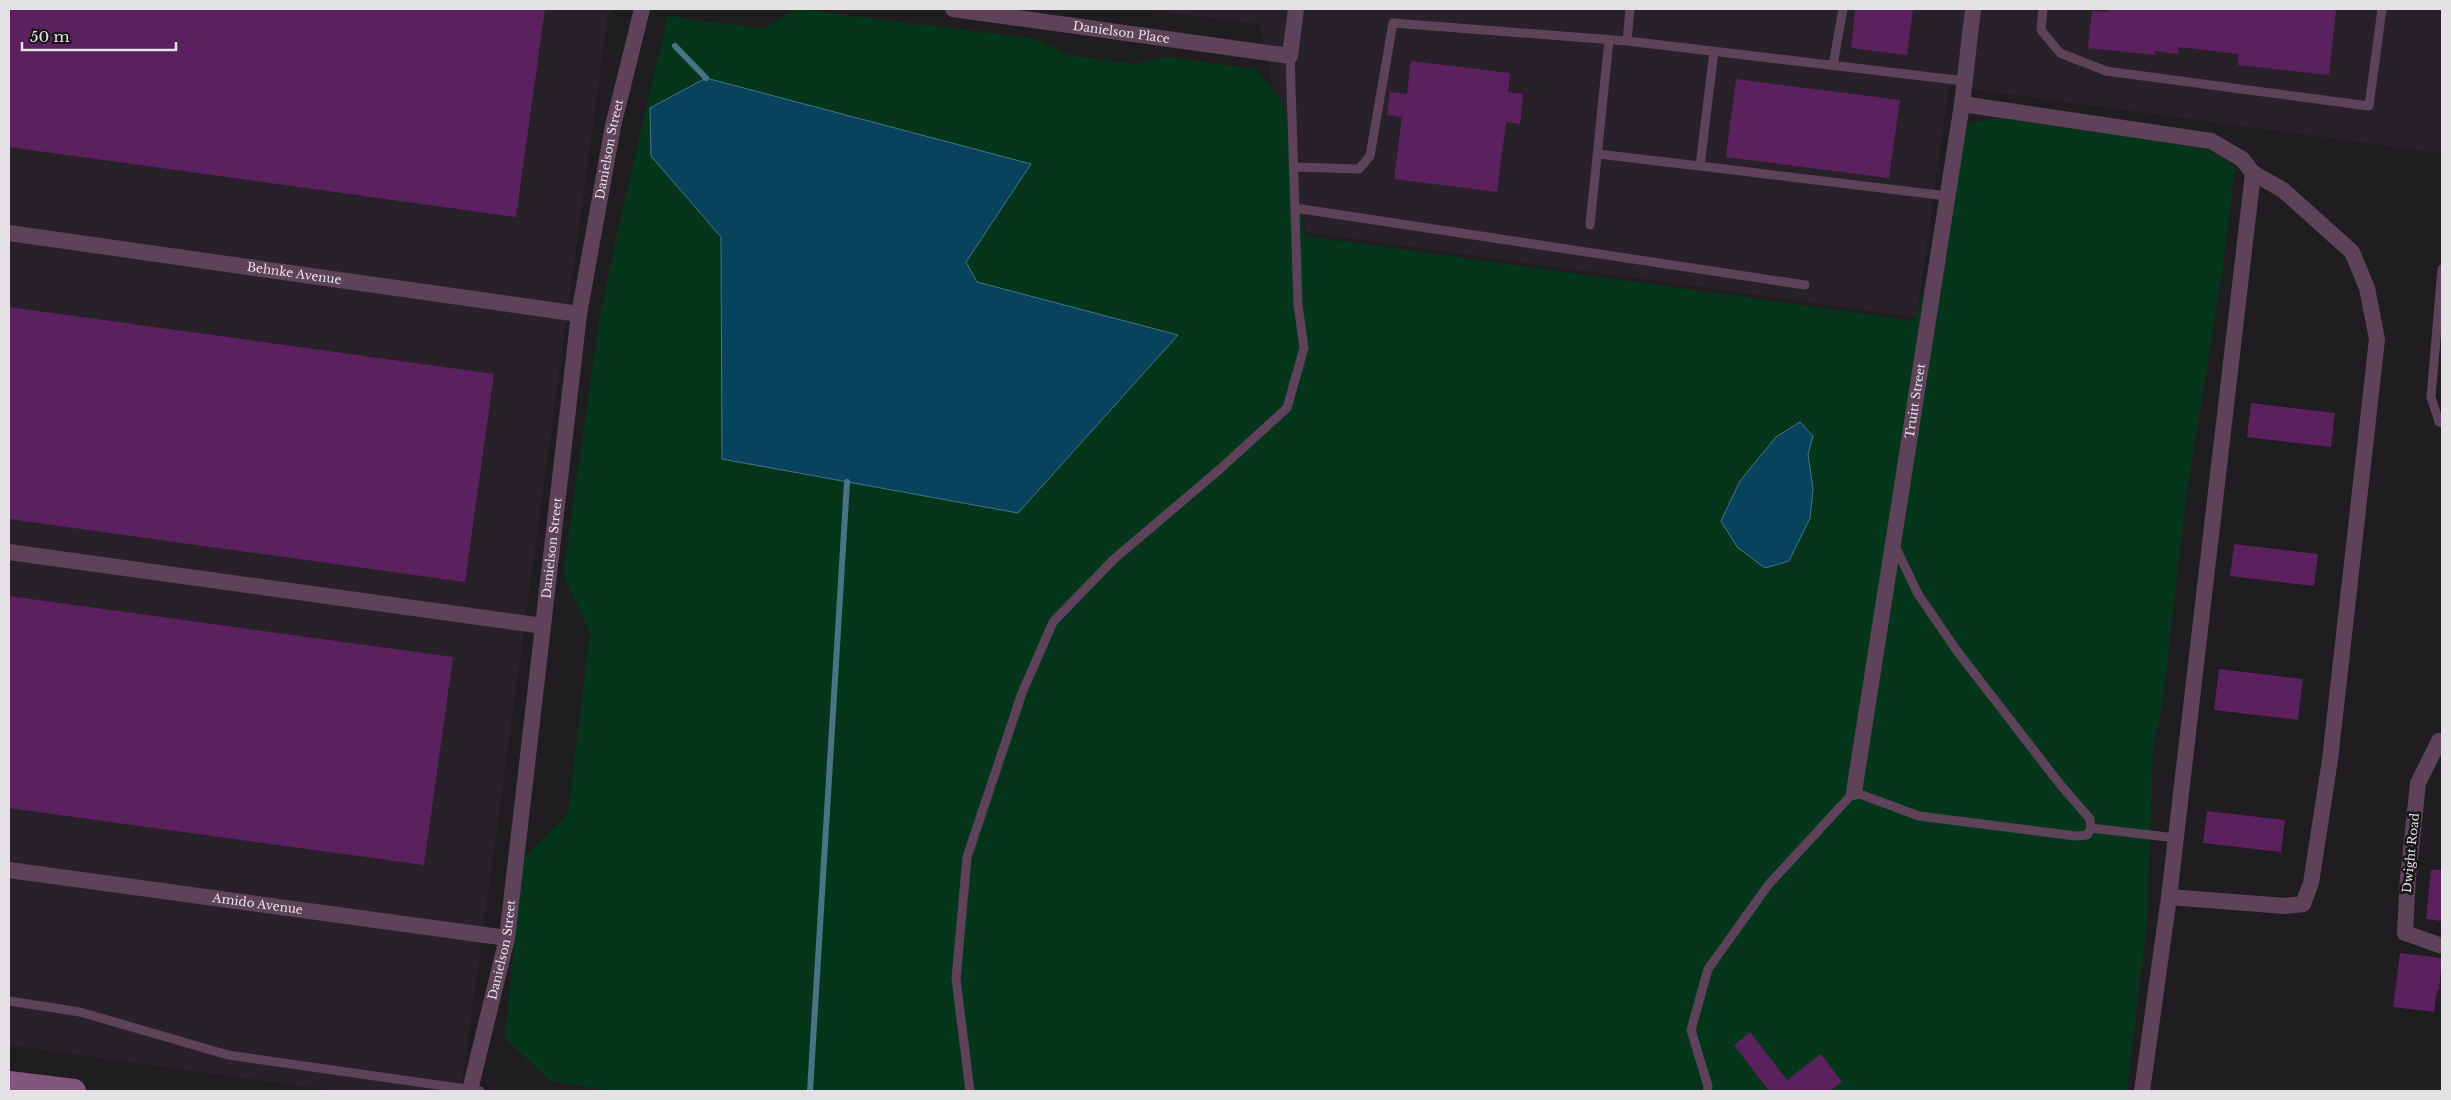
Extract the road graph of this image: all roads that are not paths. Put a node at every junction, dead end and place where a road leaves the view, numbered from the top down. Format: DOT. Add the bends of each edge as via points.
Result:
graph roads {
  1 [pos="642,9"];
  2 [pos="953,9"];
  3 [pos="1296,9"];
  4 [pos="1630,9"];
  5 [pos="1843,9"];
  6 [pos="1973,9"];
  7 [pos="2043,9"];
  8 [pos="2382,9"];
  9 [pos="1609,40"];
  10 [pos="1627,41"];
  11 [pos="1714,51"];
  12 [pos="1290,56"];
  13 [pos="1833,65"];
  14 [pos="1965,81"];
  15 [pos="1962,104"];
  16 [pos="1598,154"];
  17 [pos="1700,166"];
  18 [pos="1294,167"];
  19 [pos="2254,172"];
  20 [pos="1947,196"];
  21 [pos="1295,208"];
  22 [pos="1590,225"];
  23 [pos="9,233"];
  24 [pos="2442,269"];
  25 [pos="1805,286"];
  26 [pos="579,314"];
  27 [pos="2442,423"];
  28 [pos="1893,542"];
  29 [pos="9,552"];
  30 [pos="543,626"];
  31 [pos="2442,741"];
  32 [pos="1854,792"];
  33 [pos="2091,828"];
  34 [pos="2176,838"];
  35 [pos="9,870"];
  36 [pos="2169,897"];
  37 [pos="507,938"];
  38 [pos="2442,946"];
  39 [pos="9,1001"];
  40 [pos="9,1083"];
  41 [pos="74,1091"];
  42 [pos="475,1091"];
  43 [pos="970,1091"];
  44 [pos="1707,1091"];
  45 [pos="2142,1091"];
  1 -- 26 [label="street, Danielson Street" via="613,126"];
  2 -- 12 [label="street, Danielson Place"];
  3 -- 12 [label="street"];
  4 -- 10 [label="lane"];
  5 -- 13 [label="lane"];
  6 -- 14 [label="street, Truitt Street"];
  7 -- 8 [label="lane" via="2041,30 2060,53 2106,71 2369,106"];
  9 -- 10 [label="lane"];
  9 -- 16 [label="lane"];
  9 -- 18 [label="lane" via="1393,23 1370,156 1359,169"];
  10 -- 11 [label="lane"];
  11 -- 13 [label="lane"];
  11 -- 17 [label="lane"];
  12 -- 18 [label="lane"];
  13 -- 14 [label="lane"];
  14 -- 15 [label="street, Truitt Street"];
  15 -- 19 [label="street" via="2211,141 2242,159"];
  15 -- 20 [label="street, Truitt Street"];
  16 -- 17 [label="lane"];
  16 -- 22 [label="lane"];
  17 -- 20 [label="lane"];
  18 -- 21 [label="lane"];
  19 -- 34 [label="street"];
  19 -- 36 [label="street" via="2283,190 2352,252 2367,288 2378,339 2330,760 2311,883 2302,904 2285,906"];
  20 -- 28 [label="street, Truitt Street"];
  21 -- 25 [label="lane"];
  21 -- 43 [label="lane" via="1298,304 1304,348 1287,408 1113,560 1053,622 1022,693 967,858 956,979"];
  23 -- 26 [label="street, Behnke Avenue"];
  24 -- 27 [label="lane" via="2430,397"];
  26 -- 30 [label="street, Danielson Street"];
  28 -- 32 [label="street, Truitt Street"];
  28 -- 33 [label="lane" via="1918,594 1957,651 2090,819"];
  29 -- 30 [label="street"];
  30 -- 37 [label="street, Danielson Street"];
  31 -- 38 [label="street, Dwight Road" via="2439,741 2418,784 2404,933"];
  32 -- 33 [label="lane" via="1919,816 2076,836 2087,835"];
  32 -- 44 [label="lane" via="1768,884 1708,969 1691,1030"];
  33 -- 34 [label="lane"];
  34 -- 36 [label="street"];
  35 -- 37 [label="street, Amido Avenue"];
  36 -- 45 [label="street"];
  37 -- 42 [label="street, Danielson Street"];
  39 -- 42 [label="lane" via="80,1012 228,1054"];
  40 -- 41 [label="main road"];
}
